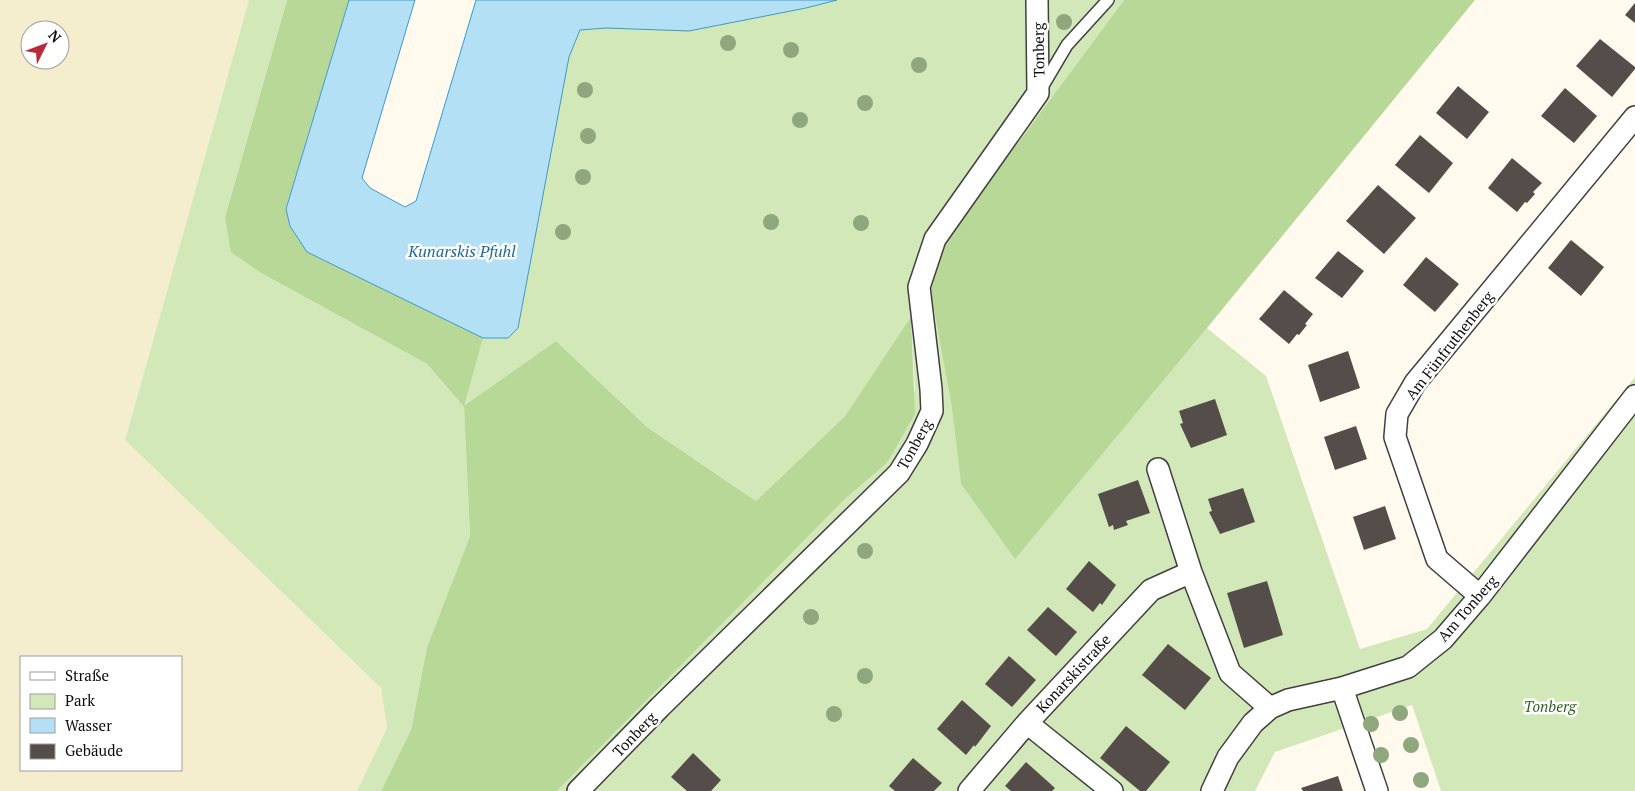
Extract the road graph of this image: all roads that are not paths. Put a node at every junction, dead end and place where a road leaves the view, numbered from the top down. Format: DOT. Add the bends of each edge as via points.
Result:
graph roads {
  1 [pos="1037,0"];
  2 [pos="1108,0"];
  3 [pos="1038,93"];
  4 [pos="1635,117"];
  5 [pos="1635,396"];
  6 [pos="1158,469"];
  7 [pos="1191,572"];
  8 [pos="1480,596"];
  9 [pos="1342,688"];
  10 [pos="1270,708"];
  11 [pos="1027,723"];
  12 [pos="578,791"];
  13 [pos="969,791"];
  14 [pos="1112,791"];
  15 [pos="1212,791"];
  16 [pos="1377,791"];
  1 -- 3 [label="street, Tonberg"];
  2 -- 3 [label="lane" via="1067,45"];
  3 -- 12 [label="street, Tonberg" via="935,240 919,287 932,411 899,473"];
  4 -- 8 [label="street, Am Fünfruthenberg" via="1415,383 1397,414 1395,437 1438,559"];
  5 -- 8 [label="street, Am Tonberg"];
  6 -- 7 [label="street"];
  7 -- 10 [label="street" via="1230,673"];
  7 -- 11 [label="street, Konarskistraße" via="1151,590"];
  8 -- 9 [label="street, Am Tonberg" via="1443,639 1408,667"];
  9 -- 10 [label="street, Am Tonberg" via="1288,700"];
  9 -- 16 [label="street"];
  10 -- 15 [label="street, Am Tonberg" via="1253,723 1228,757"];
  11 -- 13 [label="street, Konarskistraße"];
  11 -- 14 [label="street"];
}
